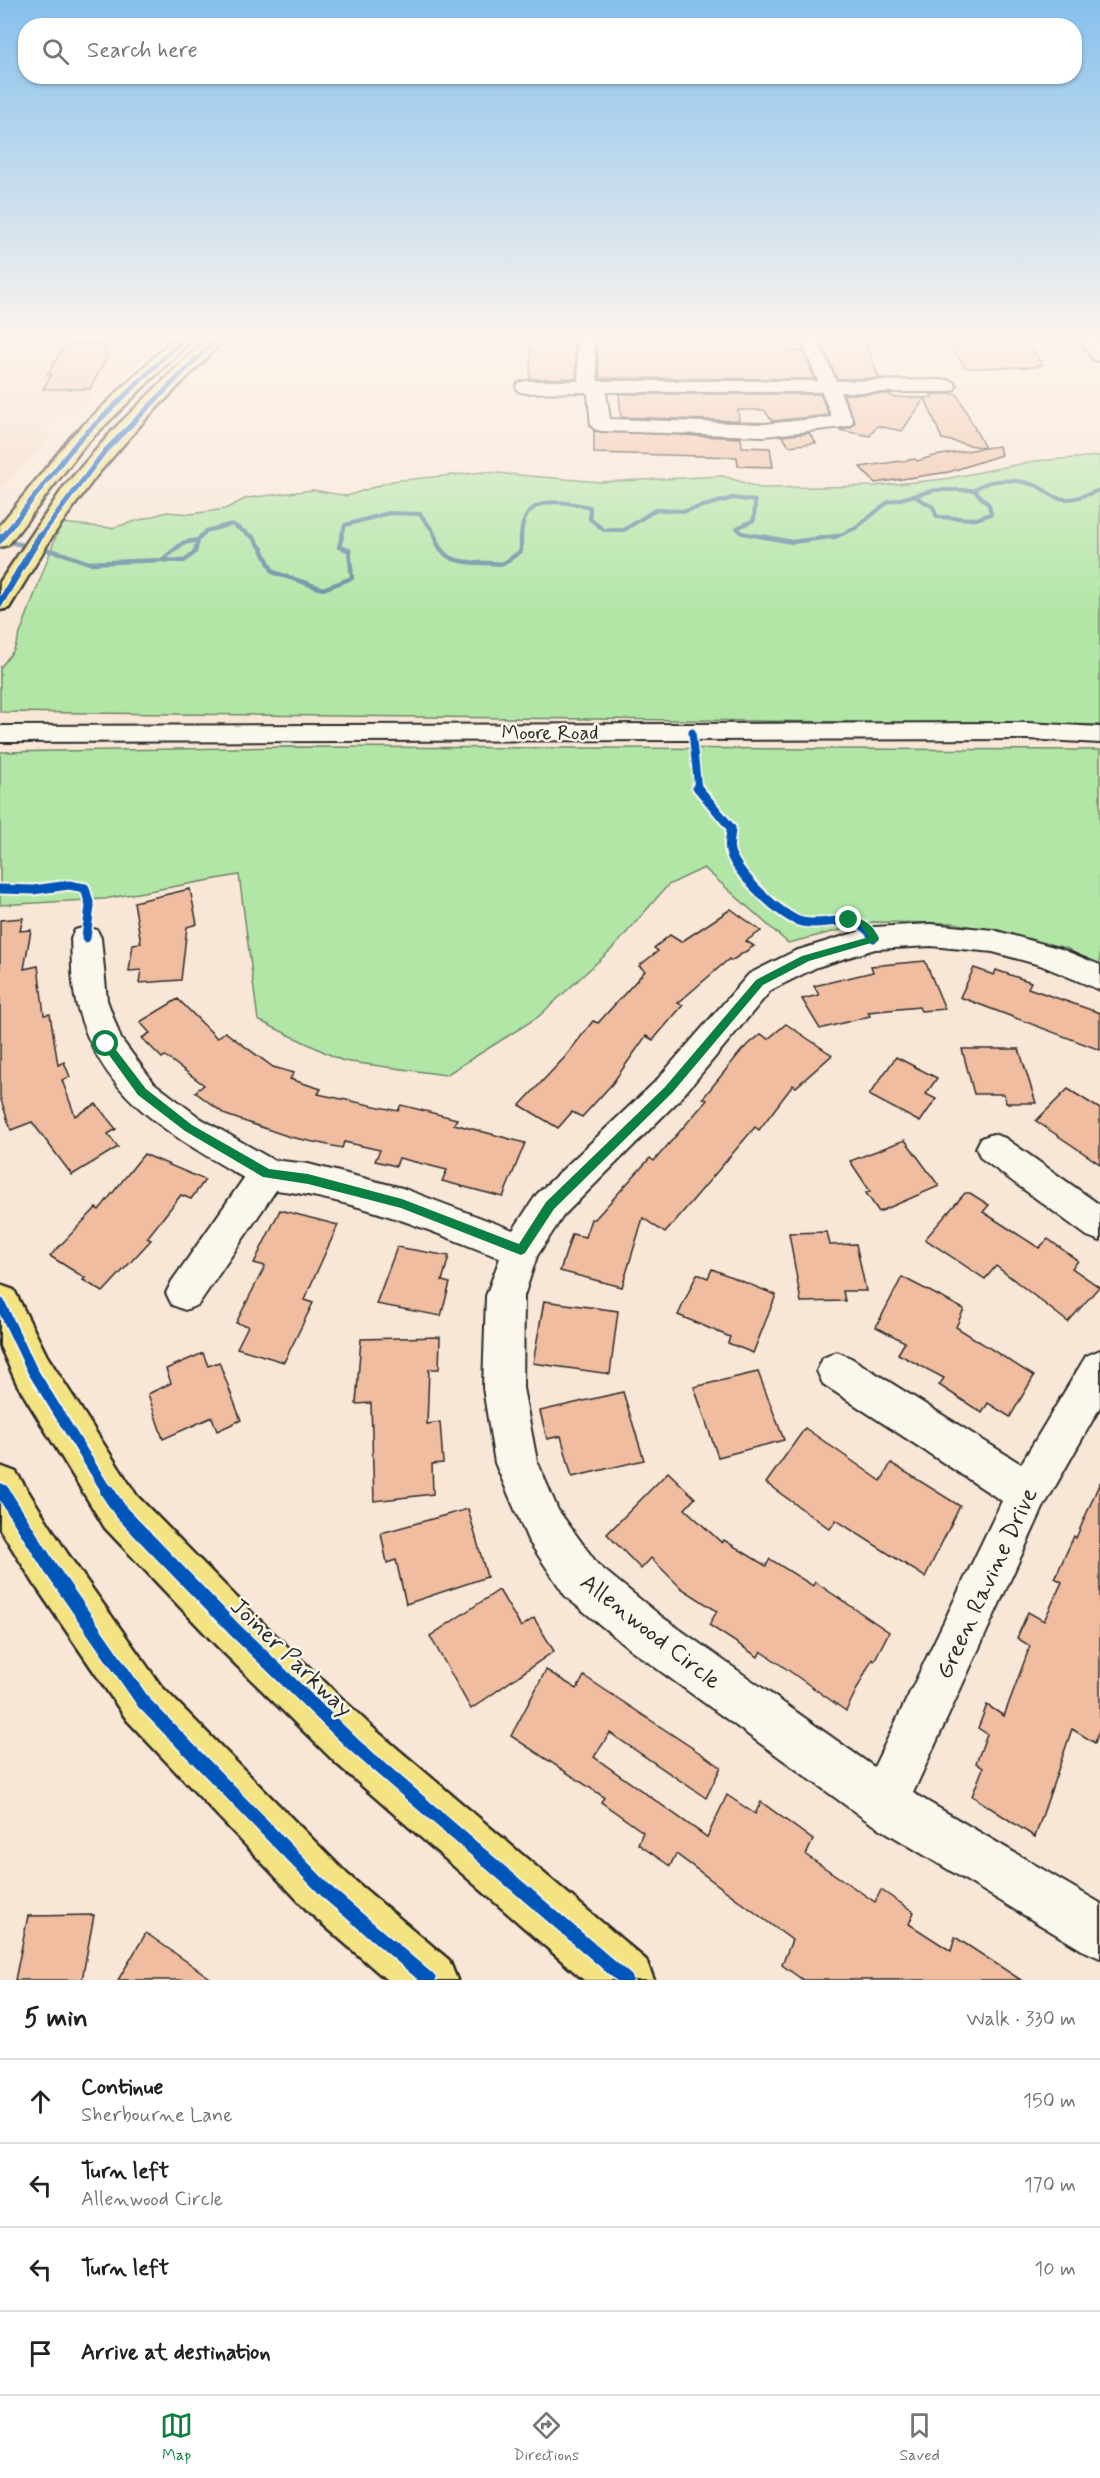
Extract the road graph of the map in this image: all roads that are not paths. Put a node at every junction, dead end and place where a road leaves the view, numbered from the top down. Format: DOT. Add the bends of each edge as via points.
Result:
graph roads {
  1 [pos="90,429"];
  2 [pos="126,429"];
  3 [pos="745,429"];
  4 [pos="770,429"];
  5 [pos="0,540"];
  6 [pos="0,603"];
  7 [pos="0,734"];
  8 [pos="1100,735"];
  9 [pos="87,938"];
  10 [pos="1100,978"];
  11 [pos="993,1148"];
  12 [pos="267,1174"];
  13 [pos="1100,1225"];
  14 [pos="521,1250"];
  15 [pos="185,1293"];
  16 [pos="2,1313"];
  17 [pos="1100,1369"];
  18 [pos="837,1371"];
  19 [pos="0,1488"];
  20 [pos="1028,1493"];
  21 [pos="883,1803"];
  22 [pos="1100,1932"];
  23 [pos="429,1980"];
  24 [pos="626,1980"];
  1 -- 5 [label="main road"];
  2 -- 6 [label="main road" via="53,518"];
  3 -- 4 [label="street"];
  7 -- 8 [label="street, Moore Road" via="1027,731"];
  9 -- 12 [label="street" via="92,1000 106,1044 142,1092 188,1128"];
  10 -- 14 [label="street, Allenwood Circle" via="1050,957 993,941 931,934 874,938 806,959 760,982 668,1090 550,1205"];
  11 -- 13 [label="street"];
  12 -- 14 [label="street" via="308,1179 402,1203"];
  12 -- 15 [label="street"];
  14 -- 21 [label="street, Allenwood Circle" via="505,1296 502,1388 516,1463 543,1525 582,1581 656,1640"];
  16 -- 24 [label="main road, Joiner Parkway" via="48,1397 121,1512 355,1746"];
  17 -- 20 [label="street, Green Ravine Drive"];
  18 -- 20 [label="street"];
  19 -- 23 [label="main road" via="144,1703 329,1894"];
  20 -- 21 [label="street, Green Ravine Drive"];
  21 -- 22 [label="street, Allenwood Circle"];
}
